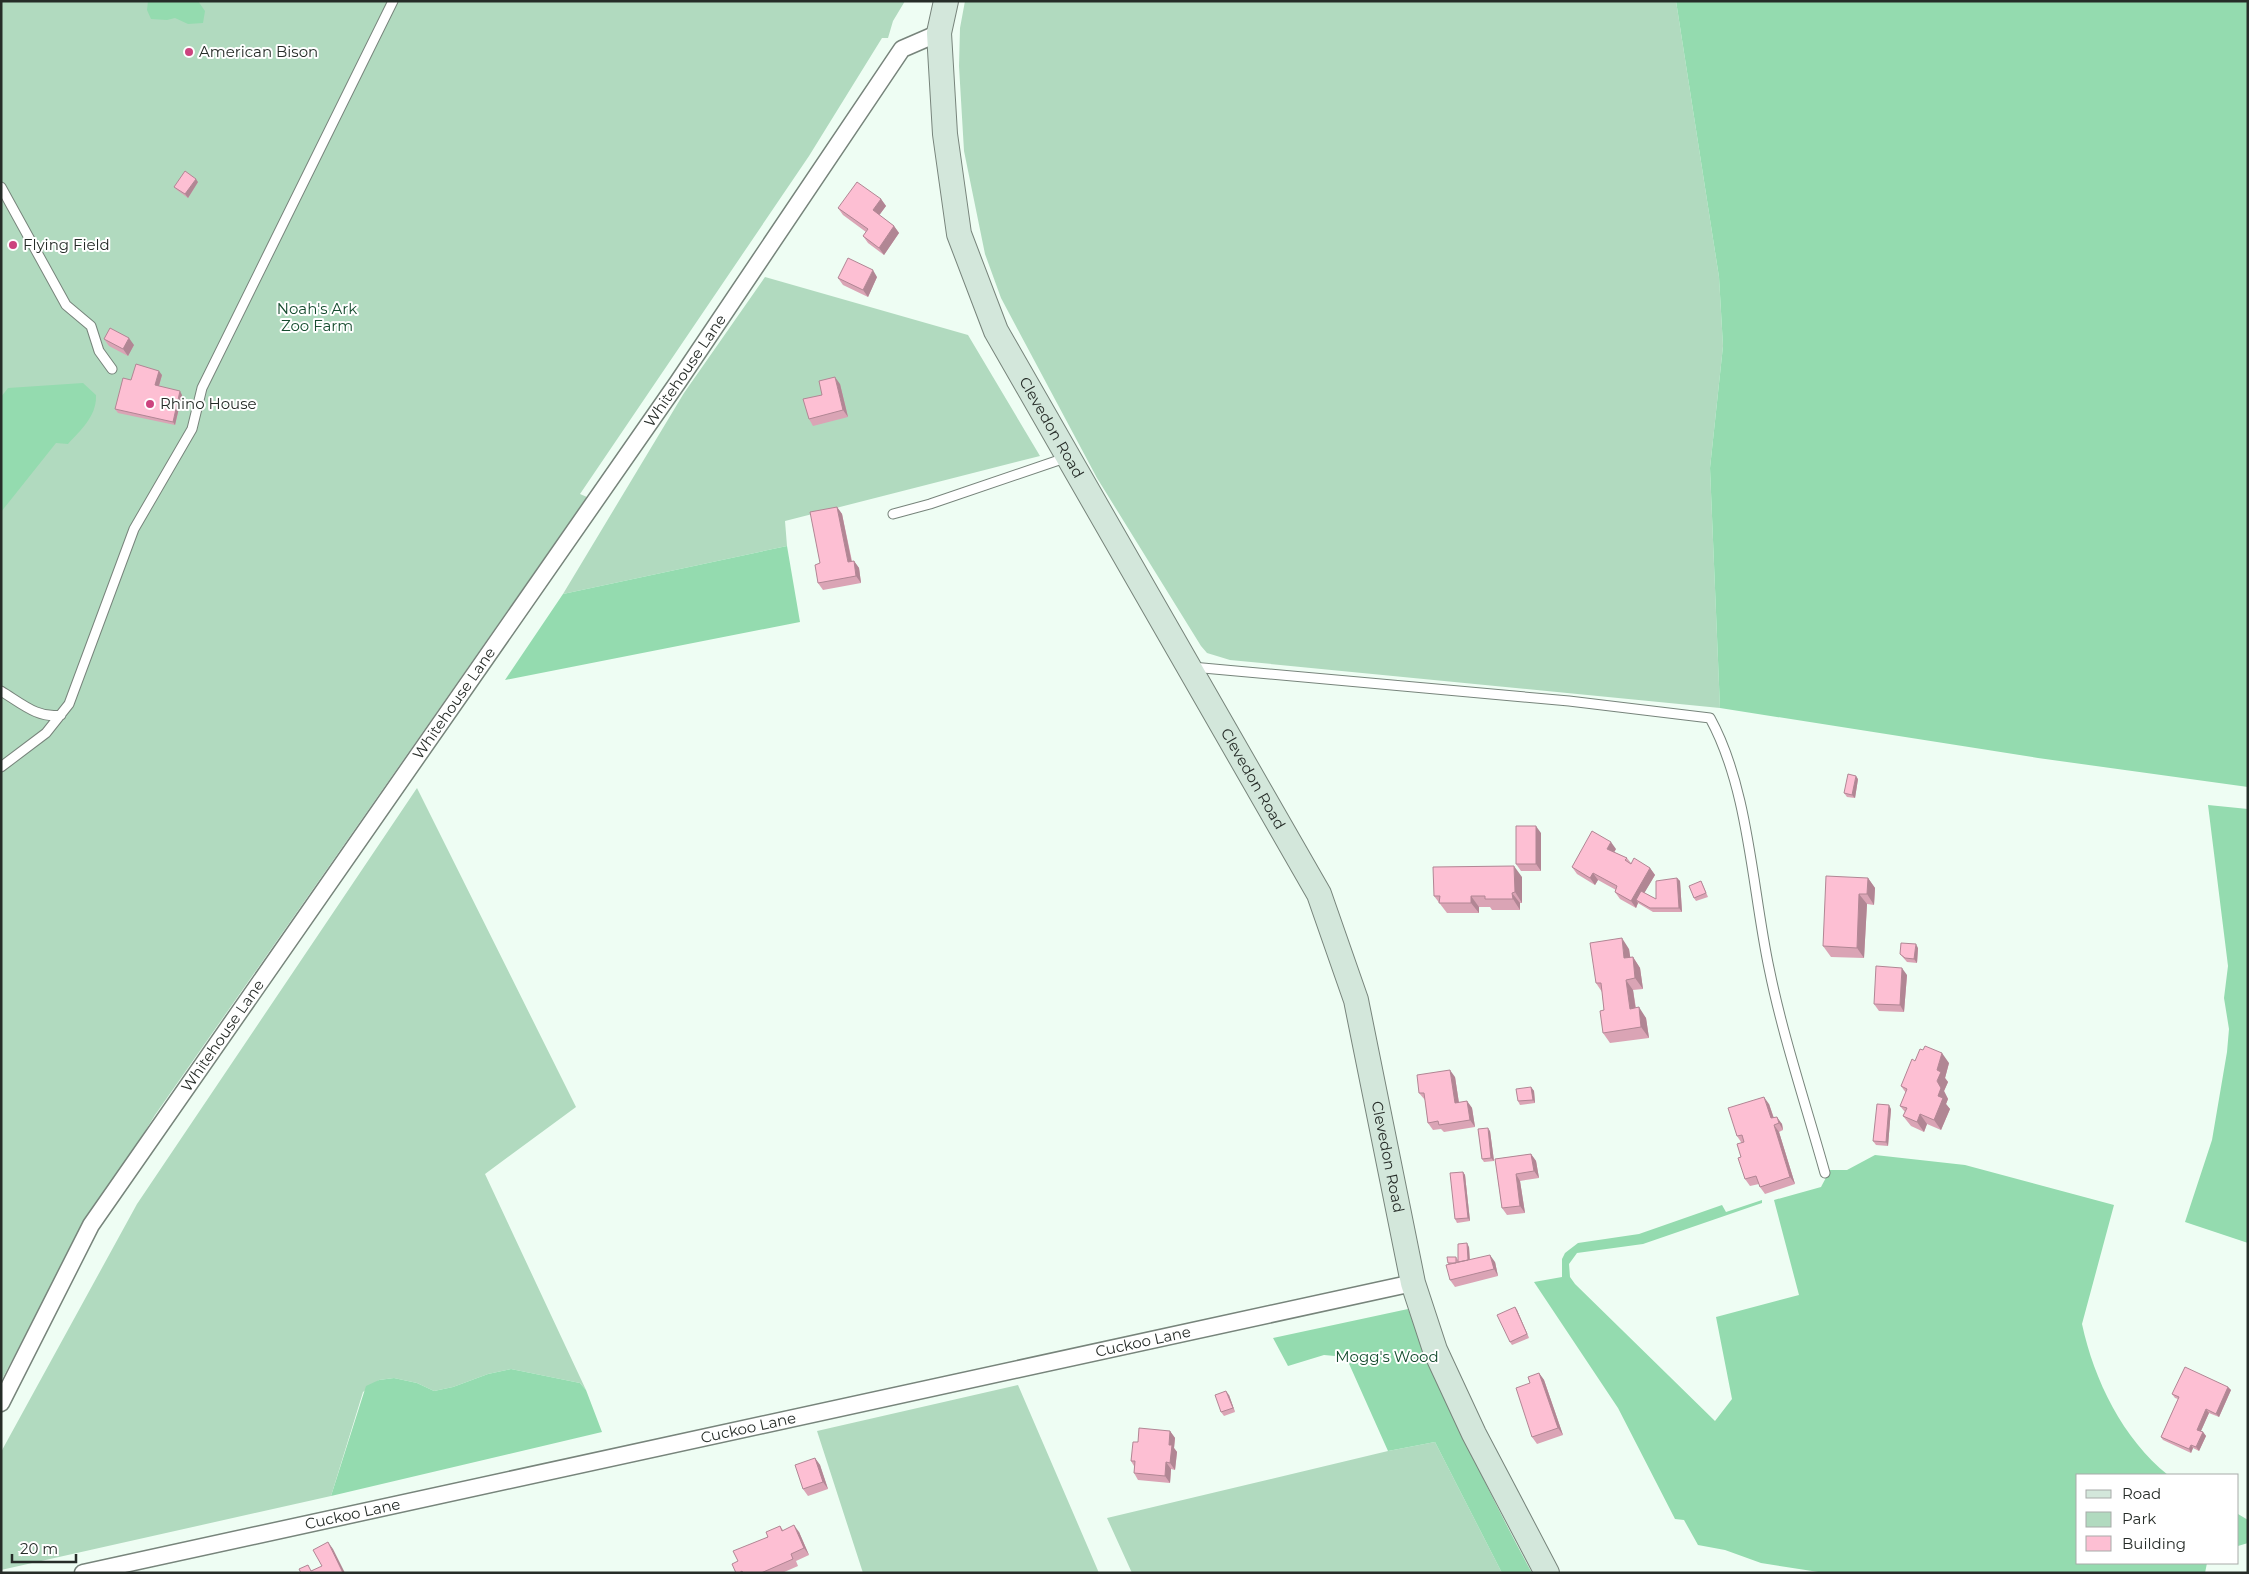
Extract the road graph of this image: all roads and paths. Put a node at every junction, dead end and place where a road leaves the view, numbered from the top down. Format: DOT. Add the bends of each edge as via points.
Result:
graph roads {
  1 [pos="393,1"];
  2 [pos="946,1"];
  3 [pos="939,33"];
  4 [pos="1,187"];
  5 [pos="112,369"];
  6 [pos="1068,457"];
  7 [pos="894,514"];
  8 [pos="1189,666"];
  9 [pos="1,691"];
  10 [pos="62,716"];
  11 [pos="1,767"];
  12 [pos="1825,1173"];
  13 [pos="1413,1283"];
  14 [pos="1,1403"];
  15 [pos="83,1573"];
  16 [pos="1547,1573"];
  1 -- 10 [label="lane" via="202,388 192,429 134,529"];
  2 -- 3 [label="main road, Clevedon Road"];
  3 -- 6 [label="main road, Clevedon Road" via="945,134 959,234 996,331"];
  3 -- 14 [label="street, Whitehouse Lane" via="902,49 678,382 91,1225"];
  4 -- 5 [label="lane" via="66,306 91,326 99,351"];
  6 -- 7 [label="lane"];
  6 -- 8 [label="main road, Clevedon Road"];
  8 -- 12 [label="lane" via="1569,701 1710,718 1736,785 1769,968"];
  8 -- 13 [label="main road, Clevedon Road" via="1319,894 1356,1000"];
  9 -- 10 [label="lane" via="40,715"];
  10 -- 11 [label="lane" via="32,746"];
  13 -- 15 [label="street, Cuckoo Lane"];
  13 -- 16 [label="main road, Clevedon Road" via="1435,1350 1474,1434"];
}
